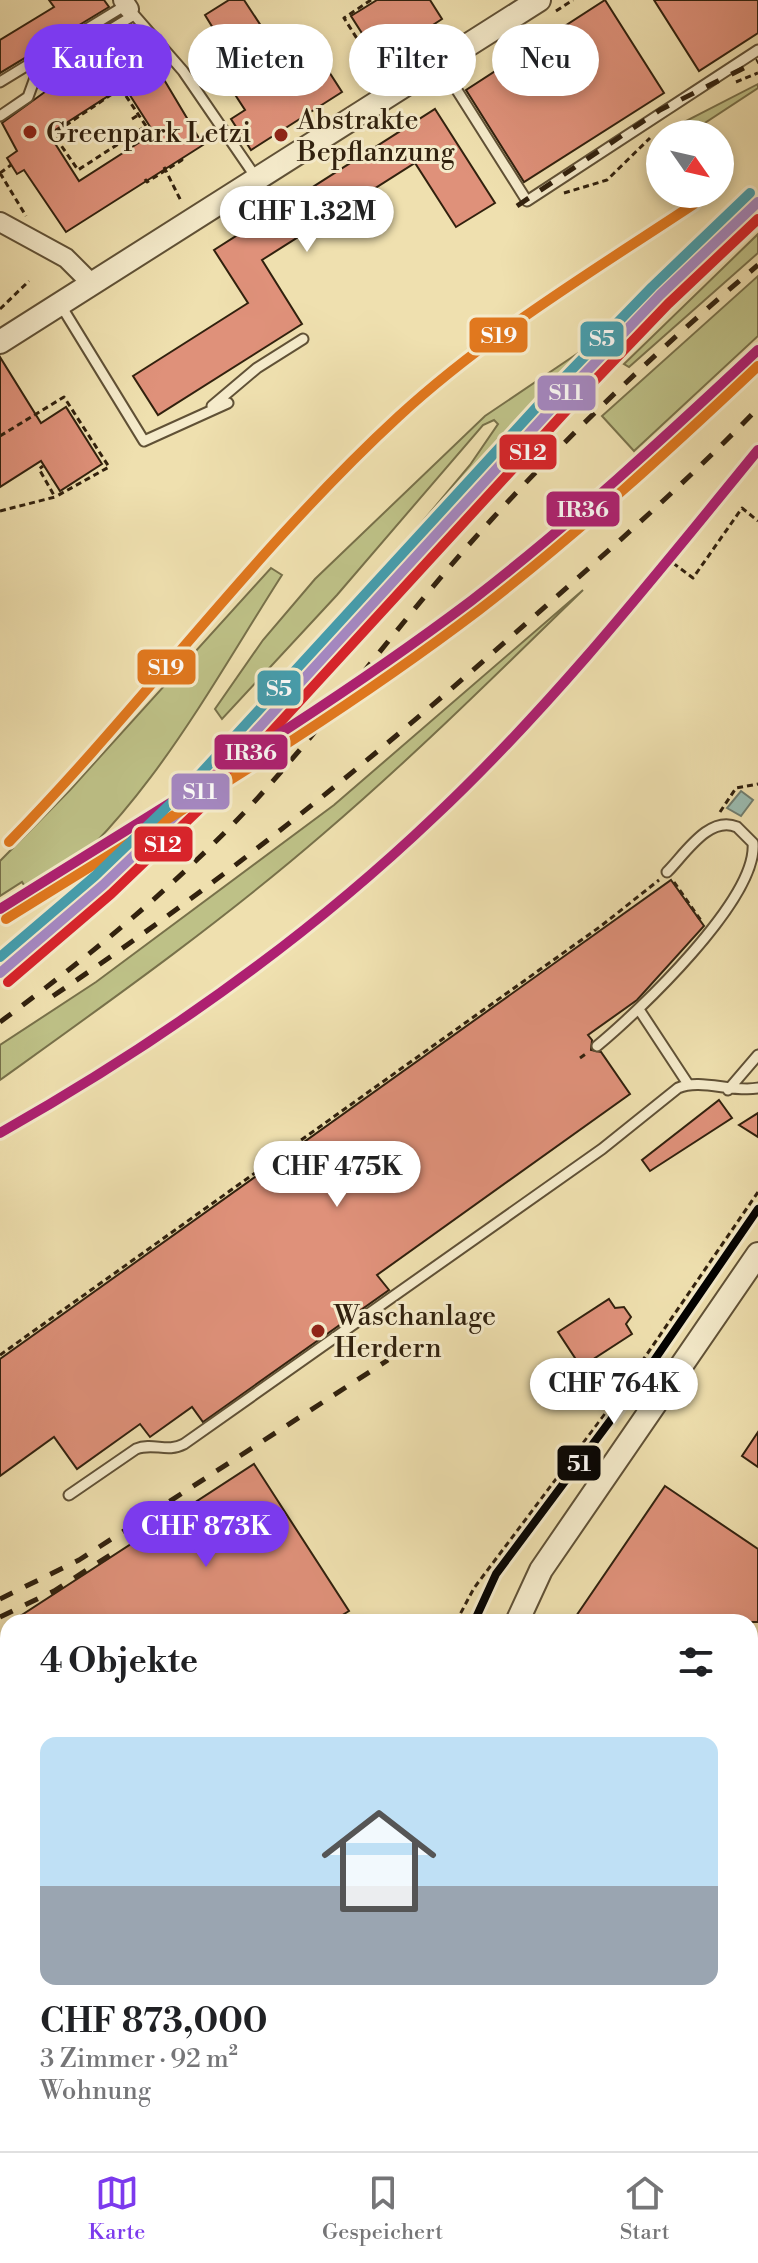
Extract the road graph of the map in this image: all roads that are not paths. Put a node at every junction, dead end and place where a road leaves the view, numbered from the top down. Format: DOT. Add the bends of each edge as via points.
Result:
graph roads {
  1 [pos="539,0"];
  2 [pos="128,7"];
  3 [pos="476,39"];
  4 [pos="758,50"];
  5 [pos="0,82"];
  6 [pos="387,96"];
  7 [pos="460,96"];
  8 [pos="0,116"];
  9 [pos="257,179"];
  10 [pos="0,222"];
  11 [pos="91,283"];
  12 [pos="60,304"];
  13 [pos="303,339"];
  14 [pos="0,342"];
  15 [pos="228,403"];
  16 [pos="202,415"];
  17 [pos="667,872"];
  18 [pos="640,1011"];
  19 [pos="597,1046"];
  20 [pos="758,1055"];
  21 [pos="688,1084"];
  22 [pos="758,1088"];
  23 [pos="728,1090"];
  24 [pos="758,1254"];
  25 [pos="69,1495"];
  26 [pos="521,1614"];
  1 -- 3 [label="street"];
  2 -- 5 [label="lane"];
  2 -- 8 [label="lane" via="36,75 28,97"];
  2 -- 9 [label="lane" via="183,71"];
  4 -- 7 [label="lane" via="527,201"];
  6 -- 9 [label="street"];
  9 -- 11 [label="street"];
  10 -- 11 [label="street" via="66,258"];
  11 -- 12 [label="street"];
  12 -- 14 [label="street"];
  12 -- 16 [label="lane" via="144,441"];
  13 -- 16 [label="lane" via="257,368"];
  15 -- 16 [label="lane"];
  17 -- 18 [label="lane" via="706,832 723,824 746,832 754,852 740,888 710,933"];
  18 -- 19 [label="lane"];
  18 -- 21 [label="lane"];
  20 -- 23 [label="lane"];
  21 -- 23 [label="lane"];
  21 -- 25 [label="lane" via="184,1444 136,1449"];
  22 -- 23 [label="lane"];
  24 -- 26 [label="street" via="541,1570"];
}
